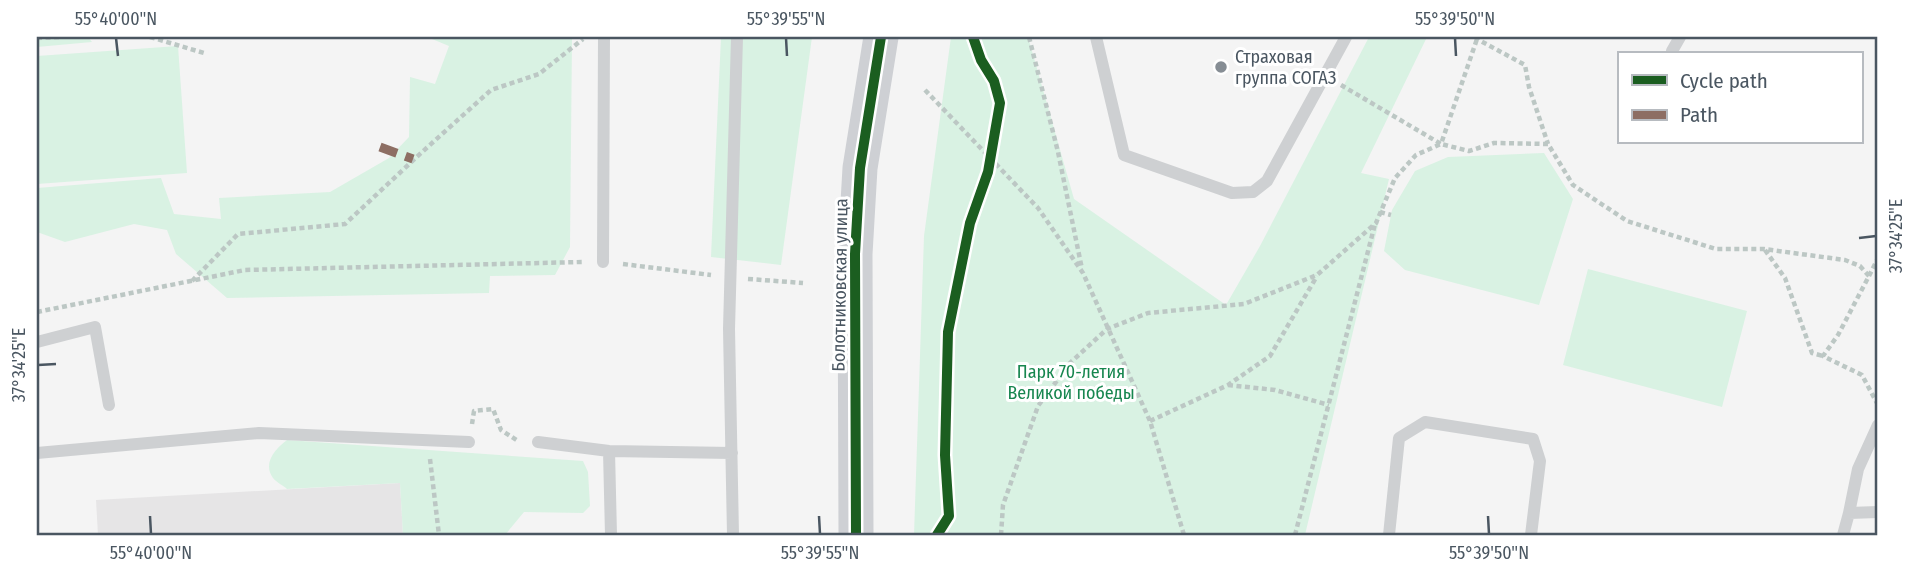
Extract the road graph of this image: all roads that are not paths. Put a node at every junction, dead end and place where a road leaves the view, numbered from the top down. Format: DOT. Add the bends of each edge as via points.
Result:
graph roads {
  1 [pos="604,37"];
  2 [pos="737,37"];
  3 [pos="881,37"];
  4 [pos="1096,37"];
  5 [pos="1346,37"];
  6 [pos="1680,37"];
  7 [pos="1672,51"];
  8 [pos="603,262"];
  9 [pos="37,342"];
  10 [pos="109,405"];
  11 [pos="1878,425"];
  12 [pos="469,442"];
  13 [pos="538,442"];
  14 [pos="609,451"];
  15 [pos="37,453"];
  16 [pos="732,453"];
  17 [pos="1878,512"];
  18 [pos="1849,513"];
  19 [pos="611,535"];
  20 [pos="733,535"];
  21 [pos="856,535"];
  22 [pos="1388,535"];
  23 [pos="1531,535"];
  24 [pos="1843,535"];
  1 -- 8 [label="lane"];
  2 -- 16 [label="lane" via="729,329"];
  3 -- 21 [label="street, Болотниковская улица" via="860,168 855,254"];
  4 -- 5 [label="lane" via="1124,155 1232,193 1253,192 1267,181"];
  6 -- 7 [label="lane"];
  9 -- 10 [label="lane" via="94,327"];
  11 -- 18 [label="lane" via="1858,469"];
  12 -- 15 [label="lane" via="258,433"];
  13 -- 14 [label="lane"];
  14 -- 16 [label="lane"];
  14 -- 19 [label="lane"];
  16 -- 20 [label="lane"];
  17 -- 18 [label="lane"];
  18 -- 24 [label="lane"];
  22 -- 23 [label="lane" via="1399,438 1425,422 1533,439 1540,461"];
}
